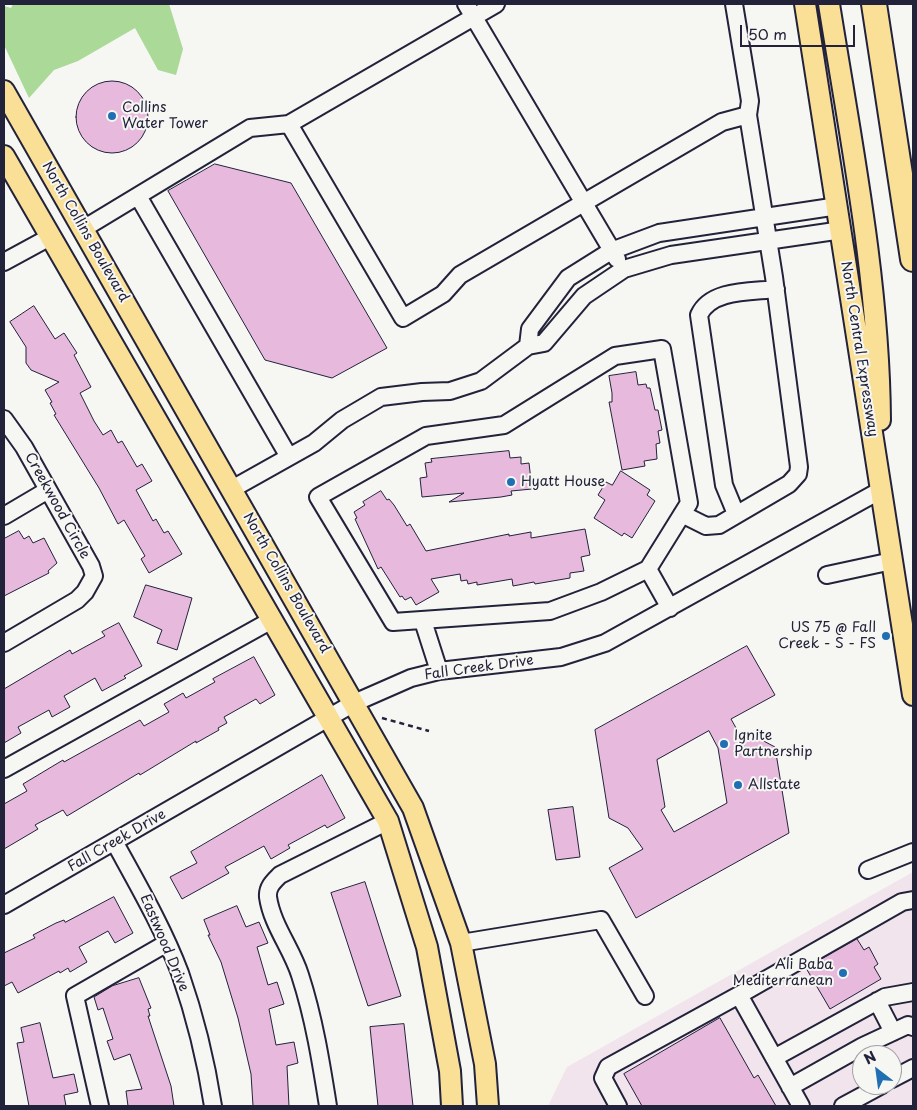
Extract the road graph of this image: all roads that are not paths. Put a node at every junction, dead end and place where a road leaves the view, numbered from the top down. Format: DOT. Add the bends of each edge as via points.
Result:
graph roads {
  1 [pos="496,4"];
  2 [pos="734,4"];
  3 [pos="805,4"];
  4 [pos="829,4"];
  5 [pos="874,4"];
  6 [pos="470,10"];
  7 [pos="4,91"];
  8 [pos="748,114"];
  9 [pos="289,124"];
  10 [pos="4,156"];
  11 [pos="138,196"];
  12 [pos="583,205"];
  13 [pos="838,206"];
  14 [pos="763,215"];
  15 [pos="81,225"];
  16 [pos="842,230"];
  17 [pos="50,237"];
  18 [pos="768,241"];
  19 [pos="611,251"];
  20 [pos="913,259"];
  21 [pos="4,262"];
  22 [pos="624,269"];
  23 [pos="776,288"];
  24 [pos="528,346"];
  25 [pos="4,419"];
  26 [pos="289,457"];
  27 [pos="232,489"];
  28 [pos="48,490"];
  29 [pos="881,490"];
  30 [pos="204,505"];
  31 [pos="682,514"];
  32 [pos="736,514"];
  33 [pos="4,516"];
  34 [pos="892,561"];
  35 [pos="648,568"];
  36 [pos="827,575"];
  37 [pos="670,608"];
  38 [pos="270,621"];
  39 [pos="423,621"];
  40 [pos="4,642"];
  41 [pos="438,671"];
  42 [pos="913,695"];
  43 [pos="354,704"];
  44 [pos="328,718"];
  45 [pos="4,770"];
  46 [pos="388,821"];
  47 [pos="115,843"];
  48 [pos="913,852"];
  49 [pos="868,870"];
  50 [pos="913,900"];
  51 [pos="4,905"];
  52 [pos="167,943"];
  53 [pos="461,943"];
  54 [pos="427,948"];
  55 [pos="913,992"];
  56 [pos="739,995"];
  57 [pos="645,996"];
  58 [pos="877,1001"];
  59 [pos="913,1027"];
  60 [pos="893,1032"];
  61 [pos="774,1058"];
  62 [pos="790,1086"];
  63 [pos="863,1095"];
  64 [pos="100,1106"];
  65 [pos="213,1106"];
  66 [pos="328,1106"];
  67 [pos="452,1106"];
  68 [pos="488,1106"];
  69 [pos="618,1106"];
  70 [pos="801,1106"];
  71 [pos="843,1106"];
  1 -- 6 [label="street"];
  2 -- 8 [label="street" via="750,101"];
  3 -- 13 [label="main road, North Central Expressway"];
  4 -- 29 [label="main road" via="864,221 880,372"];
  5 -- 20 [label="highway"];
  6 -- 9 [label="street"];
  6 -- 12 [label="street"];
  7 -- 15 [label="main road, North Collins Boulevard"];
  8 -- 12 [label="street" via="722,122"];
  8 -- 14 [label="street"];
  9 -- 11 [label="street" via="250,128"];
  9 -- 12 [label="street" via="403,318 443,294 460,275"];
  10 -- 17 [label="main road"];
  11 -- 15 [label="street"];
  11 -- 26 [label="street"];
  12 -- 19 [label="street"];
  13 -- 14 [label="street"];
  13 -- 16 [label="main road, North Central Expressway"];
  14 -- 18 [label="street"];
  14 -- 19 [label="street" via="659,233"];
  15 -- 17 [label="main road"];
  15 -- 27 [label="main road, North Collins Boulevard"];
  16 -- 18 [label="street"];
  16 -- 29 [label="main road, North Central Expressway"];
  17 -- 21 [label="street"];
  17 -- 30 [label="main road"];
  18 -- 22 [label="street" via="671,255"];
  18 -- 23 [label="street"];
  19 -- 22 [label="street"];
  19 -- 24 [label="street" via="568,278 530,329"];
  22 -- 24 [label="street" via="584,296 544,343"];
  23 -- 32 [label="street" via="800,467 789,484"];
  23 -- 32 [label="street" via="714,298 702,308 699,316 724,485"];
  24 -- 26 [label="street" via="481,381 450,391 381,397"];
  25 -- 28 [label="street, Creekwood Circle" via="14,430"];
  26 -- 27 [label="street"];
  27 -- 30 [label="main road"];
  27 -- 43 [label="main road, North Collins Boulevard"];
  28 -- 33 [label="street"];
  28 -- 40 [label="street, Creekwood Circle" via="94,576 86,592 77,600"];
  29 -- 34 [label="main road, North Central Expressway"];
  29 -- 37 [label="street, Fall Creek Drive"];
  30 -- 38 [label="main road"];
  31 -- 32 [label="street" via="700,524 712,526"];
  31 -- 35 [label="street"];
  31 -- 39 [label="street" via="689,503 662,349 616,356 504,425 426,436 318,497 393,622"];
  34 -- 36 [label="street"];
  34 -- 42 [label="main road, North Central Expressway"];
  35 -- 37 [label="street"];
  35 -- 39 [label="street" via="601,592 550,611"];
  37 -- 41 [label="street, Fall Creek Drive" via="605,643 561,657"];
  38 -- 44 [label="main road"];
  38 -- 45 [label="street"];
  39 -- 41 [label="street"];
  41 -- 43 [label="street, Fall Creek Drive" via="410,678"];
  43 -- 44 [label="street, Fall Creek Drive"];
  43 -- 53 [label="main road, North Collins Boulevard" via="413,808"];
  44 -- 46 [label="main road"];
  44 -- 47 [label="street, Fall Creek Drive"];
  46 -- 54 [label="main road"];
  46 -- 66 [label="street" via="280,875 271,884 268,894 300,973 319,1049"];
  47 -- 51 [label="street, Fall Creek Drive"];
  47 -- 52 [label="street, Eastwood Drive"];
  48 -- 49 [label="street"];
  50 -- 56 [label="street" via="902,902"];
  52 -- 64 [label="street" via="75,996"];
  52 -- 65 [label="street, Eastwood Drive" via="180,973 205,1059"];
  53 -- 54 [label="main road"];
  53 -- 57 [label="street" via="601,920"];
  53 -- 68 [label="main road, North Collins Boulevard" via="484,1064"];
  54 -- 67 [label="main road" via="450,1071"];
  55 -- 58 [label="street"];
  56 -- 61 [label="street"];
  56 -- 69 [label="street" via="608,1067 603,1078"];
  58 -- 60 [label="street"];
  58 -- 61 [label="street"];
  59 -- 60 [label="street" via="908,1025"];
  60 -- 62 [label="street"];
  61 -- 62 [label="street"];
  62 -- 70 [label="street"];
  63 -- 71 [label="street"];
}
